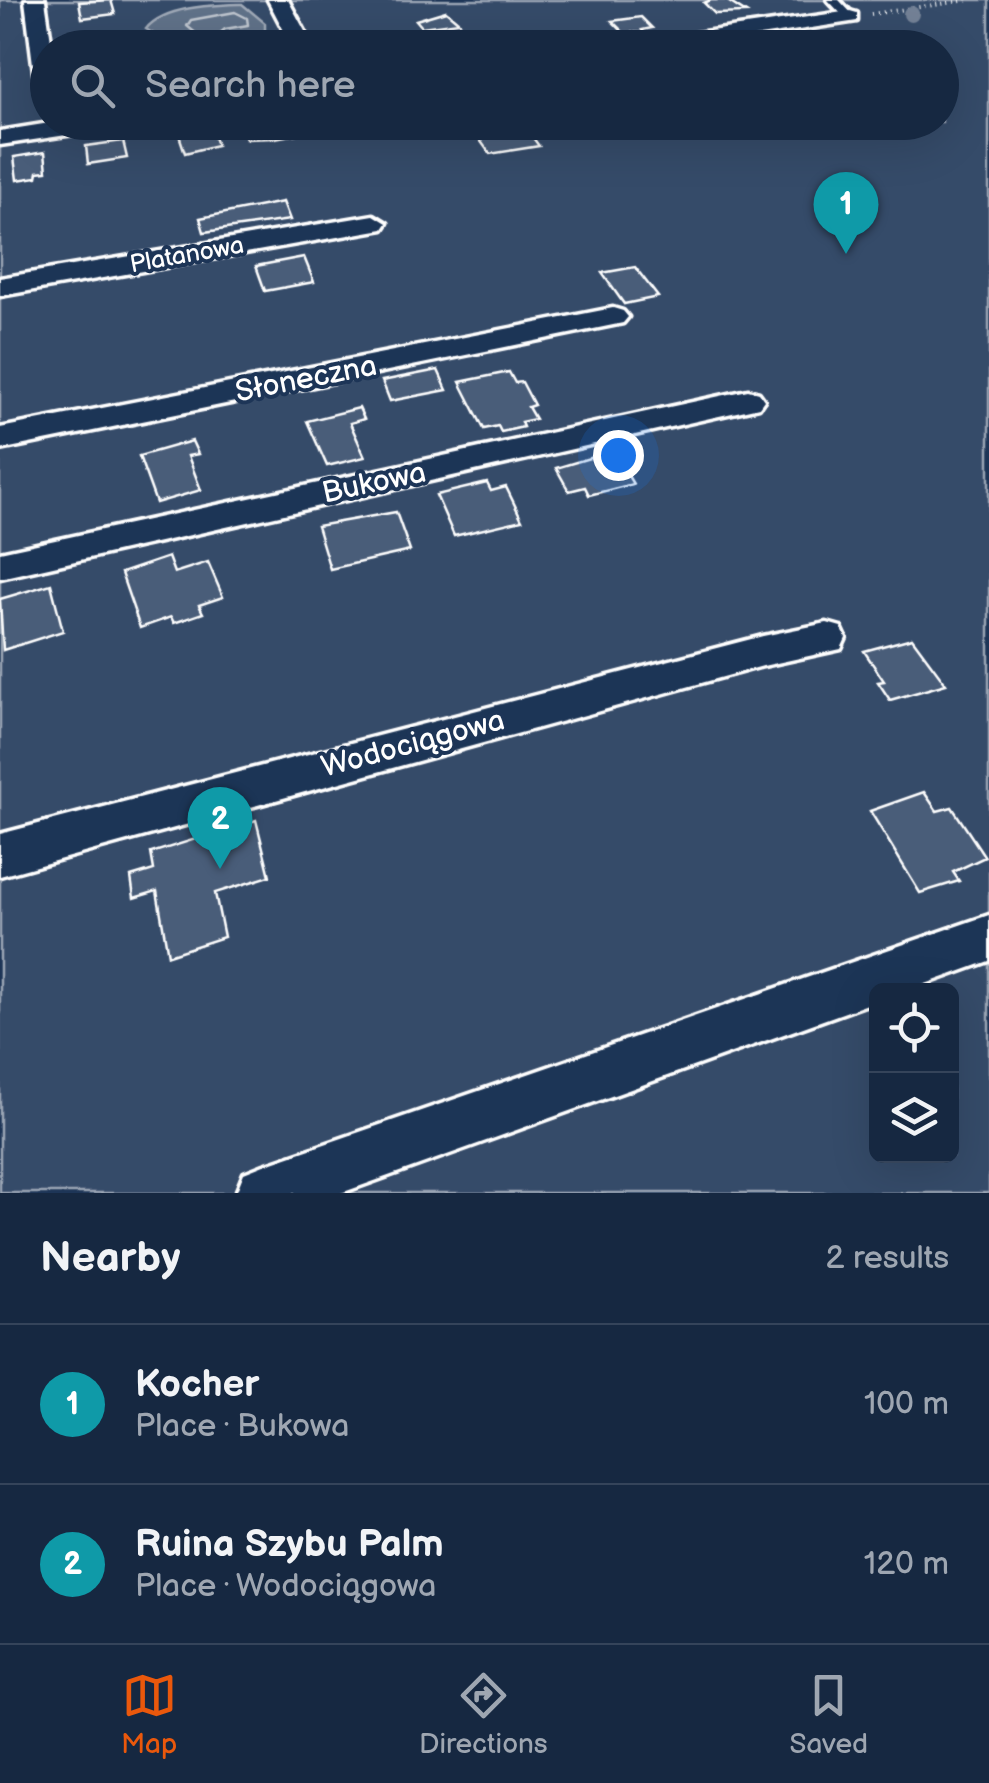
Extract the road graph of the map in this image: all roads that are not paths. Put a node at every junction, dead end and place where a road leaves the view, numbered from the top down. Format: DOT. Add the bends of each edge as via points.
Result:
graph roads {
  1 [pos="35,0"];
  2 [pos="278,0"];
  3 [pos="832,0"];
  4 [pos="850,17"];
  5 [pos="39,30"];
  6 [pos="294,30"];
  7 [pos="759,30"];
  8 [pos="30,131"];
  9 [pos="0,138"];
  10 [pos="374,223"];
  11 [pos="0,287"];
  12 [pos="613,317"];
  13 [pos="748,400"];
  14 [pos="0,439"];
  15 [pos="0,565"];
  16 [pos="828,638"];
  17 [pos="0,855"];
  18 [pos="989,938"];
  19 [pos="264,1193"];
  1 -- 5 [label="street"];
  2 -- 6 [label="street"];
  3 -- 4 [label="lane"];
  4 -- 7 [label="street"];
  8 -- 9 [label="street"];
  10 -- 11 [label="street, Platanowa"];
  12 -- 14 [label="street, Słoneczna"];
  13 -- 15 [label="street, Bukowa"];
  16 -- 17 [label="street, Wodociągowa"];
  18 -- 19 [label="street"];
}
